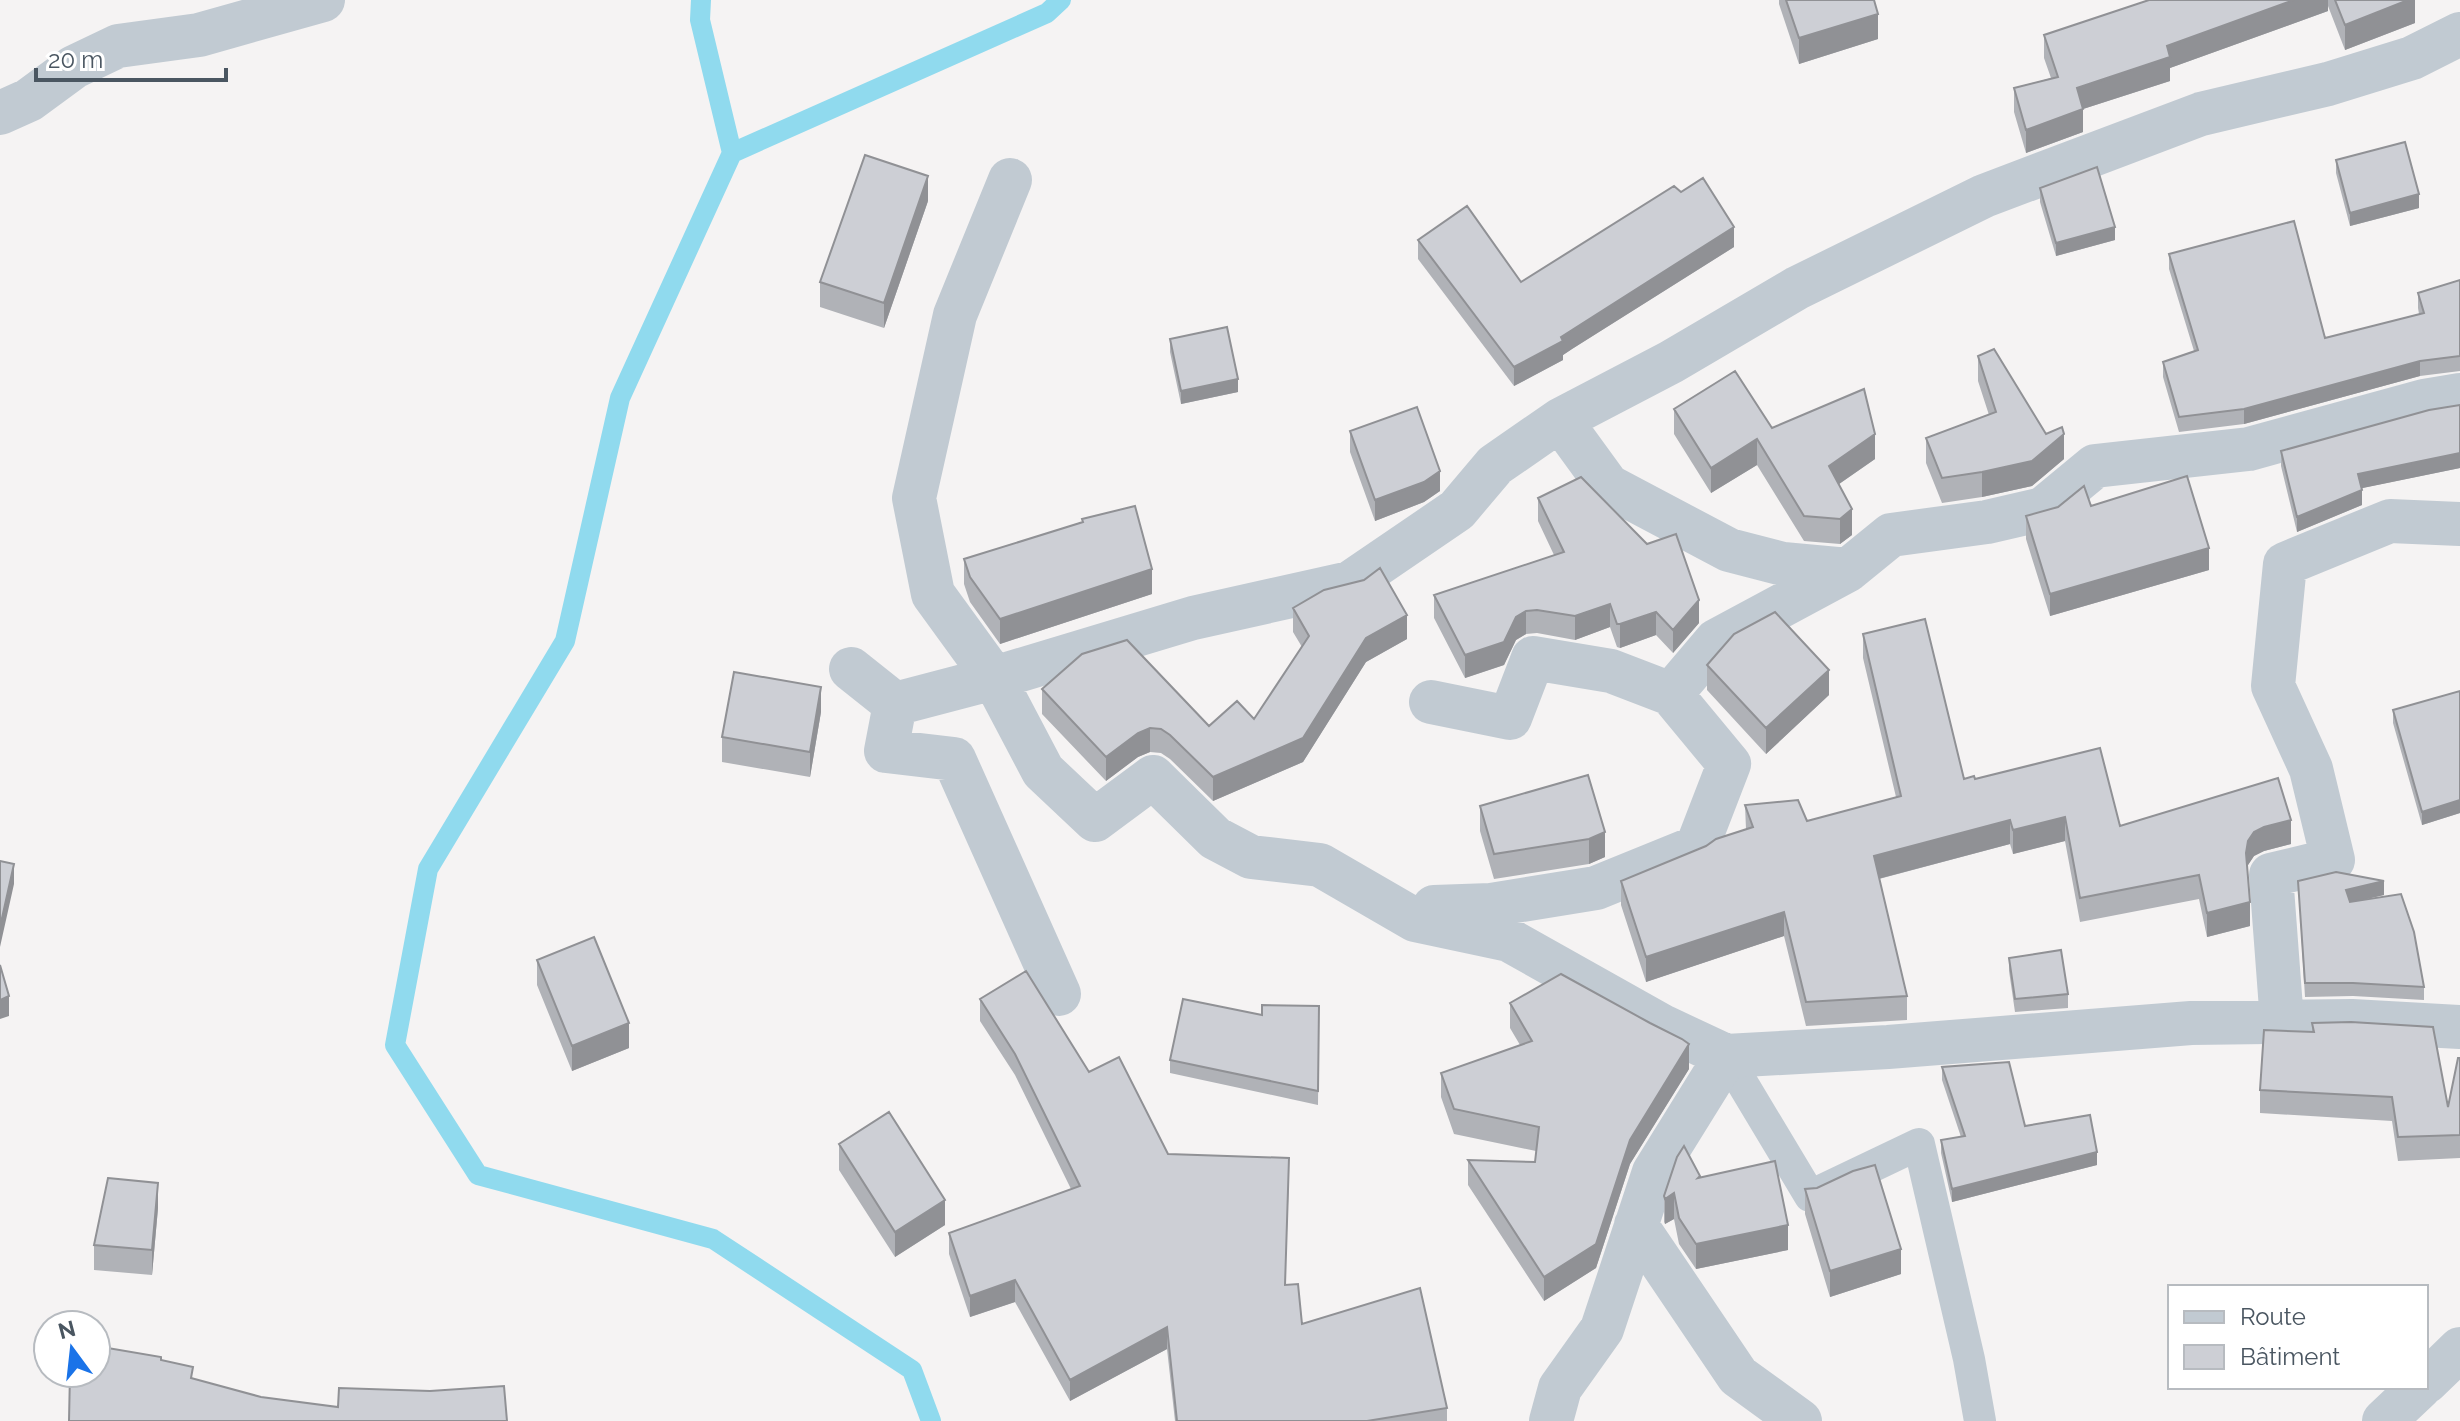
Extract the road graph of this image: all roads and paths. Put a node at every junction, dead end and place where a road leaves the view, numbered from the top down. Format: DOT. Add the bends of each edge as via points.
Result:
graph roads {
  1 [pos="323,0"];
  2 [pos="2460,34"];
  3 [pos="0,113"];
  4 [pos="1010,180"];
  5 [pos="2460,395"];
  6 [pos="1560,420"];
  7 [pos="2460,524"];
  8 [pos="1848,570"];
  9 [pos="851,669"];
  10 [pos="994,678"];
  11 [pos="1671,694"];
  12 [pos="1431,702"];
  13 [pos="895,704"];
  14 [pos="1392,908"];
  15 [pos="1059,994"];
  16 [pos="2282,1022"];
  17 [pos="2460,1027"];
  18 [pos="1726,1056"];
  19 [pos="1636,1225"];
  20 [pos="2460,1349"];
  21 [pos="2428,1380"];
  22 [pos="2418,1389"];
  23 [pos="1551,1421"];
  24 [pos="1800,1421"];
  25 [pos="1980,1421"];
  26 [pos="2384,1421"];
  1 -- 3 [label="street" via="199,35 118,46"];
  2 -- 6 [label="street" via="2412,58 2328,84 2201,114 1984,196 1797,288"];
  4 -- 10 [label="street" via="955,315 914,498 933,594"];
  5 -- 8 [label="street" via="2249,449 2095,466 2043,509 1891,535"];
  6 -- 8 [label="street" via="1608,486 1729,550 1783,564"];
  6 -- 10 [label="street" via="1495,465 1457,510 1350,583 1193,618"];
  7 -- 16 [label="street" via="2390,521 2285,564 2273,686 2311,769 2333,860 2271,875"];
  8 -- 11 [label="street" via="1716,641"];
  9 -- 13 [label="street"];
  10 -- 13 [label="street"];
  10 -- 14 [label="street" via="1043,771 1095,820 1153,777 1215,838 1251,857 1320,865"];
  11 -- 12 [label="street" via="1611,671 1533,658 1510,718"];
  11 -- 14 [label="street" via="1729,764 1697,847 1596,888 1491,905"];
  13 -- 15 [label="street" via="886,751 954,759"];
  14 -- 18 [label="street" via="1415,920 1509,940"];
  16 -- 17 [label="street"];
  16 -- 18 [label="street" via="2191,1023"];
  18 -- 19 [label="street" via="1654,1172"];
  18 -- 25 [label="lane" via="1810,1196 1919,1144"];
  19 -- 23 [label="street" via="1602,1329 1560,1388"];
  19 -- 24 [label="street" via="1738,1376"];
  20 -- 21 [label="street"];
  22 -- 26 [label="street"];
}
